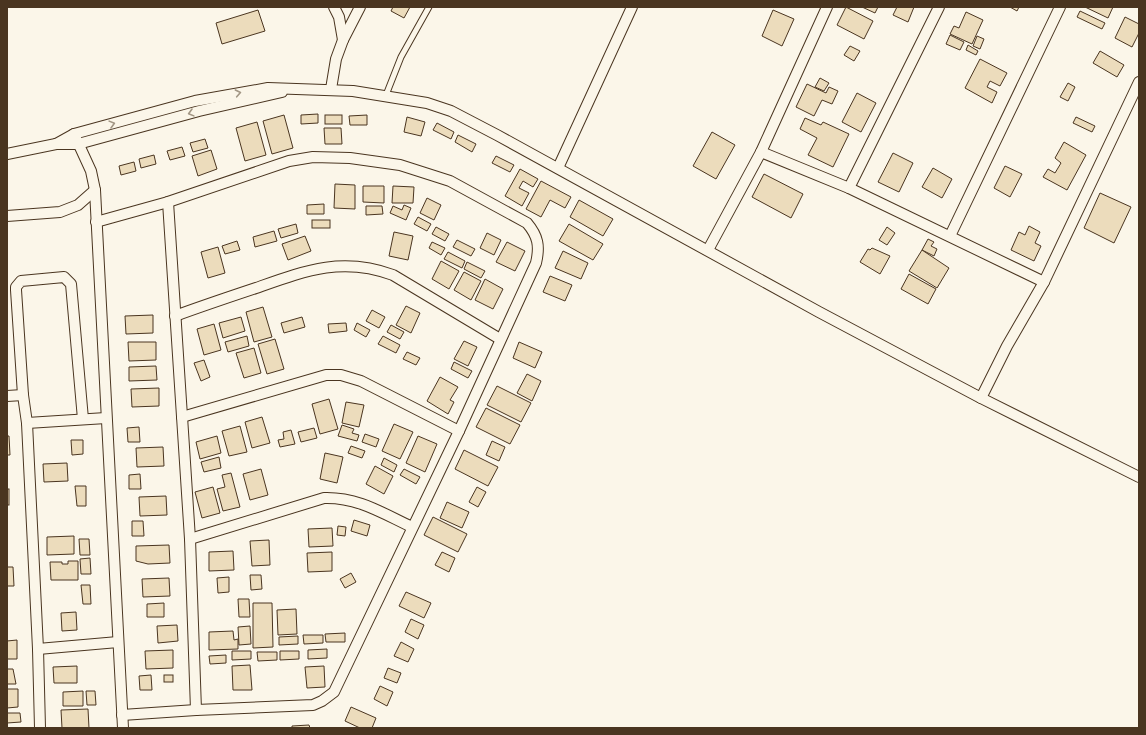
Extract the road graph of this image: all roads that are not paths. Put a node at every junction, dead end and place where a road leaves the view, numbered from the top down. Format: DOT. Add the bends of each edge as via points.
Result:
graph roads {
  1 [pos="334,7"];
  2 [pos="360,7"];
  3 [pos="429,7"];
  4 [pos="632,7"];
  5 [pos="827,7"];
  6 [pos="939,7"];
  7 [pos="1060,7"];
  8 [pos="343,40"];
  9 [pos="1139,82"];
  10 [pos="297,89"];
  11 [pos="331,89"];
  12 [pos="386,95"];
  13 [pos="74,134"];
  14 [pos="56,144"];
  15 [pos="78,144"];
  16 [pos="760,152"];
  17 [pos="7,154"];
  18 [pos="558,168"];
  19 [pos="849,188"];
  20 [pos="94,190"];
  21 [pos="168,202"];
  22 [pos="7,216"];
  23 [pos="96,222"];
  24 [pos="950,236"];
  25 [pos="708,250"];
  26 [pos="1044,282"];
  27 [pos="175,316"];
  28 [pos="500,339"];
  29 [pos="23,395"];
  30 [pos="7,396"];
  31 [pos="981,398"];
  32 [pos="182,417"];
  33 [pos="106,418"];
  34 [pos="83,419"];
  35 [pos="27,423"];
  36 [pos="458,431"];
  37 [pos="1139,477"];
  38 [pos="412,528"];
  39 [pos="190,539"];
  40 [pos="118,642"];
  41 [pos="38,649"];
  42 [pos="196,710"];
  43 [pos="122,715"];
  44 [pos="40,728"];
  45 [pos="123,728"];
  1 -- 8 [label="street" via="339,17"];
  2 -- 8 [label="street"];
  3 -- 12 [label="lane" via="401,57"];
  4 -- 18 [label="street"];
  5 -- 16 [label="street"];
  6 -- 19 [label="street"];
  7 -- 24 [label="street"];
  8 -- 11 [label="street" via="336,59"];
  9 -- 26 [label="street"];
  10 -- 11 [label="street"];
  13 -- 10 [label="street, one-way" via="195,101 268,88"];
  10 -- 15 [label="street, one-way" via="199,111"];
  11 -- 12 [label="street"];
  12 -- 18 [label="street" via="427,103 451,111"];
  13 -- 14 [label="street"];
  13 -- 15 [label="street"];
  14 -- 15 [label="street"];
  14 -- 17 [label="street"];
  15 -- 20 [label="street" via="91,171"];
  16 -- 19 [label="street"];
  16 -- 25 [label="street"];
  18 -- 25 [label="street"];
  19 -- 24 [label="street"];
  20 -- 22 [label="street" via="78,204 60,212"];
  20 -- 23 [label="street"];
  21 -- 23 [label="street"];
  21 -- 27 [label="street"];
  21 -- 28 [label="street" via="289,161 313,157 350,158 400,165 450,181 527,223 535,232 538,241 536,263"];
  23 -- 33 [label="street"];
  24 -- 26 [label="street"];
  25 -- 31 [label="street"];
  26 -- 31 [label="street"];
  27 -- 28 [label="street" via="308,270 357,266 393,275"];
  27 -- 32 [label="street"];
  28 -- 36 [label="street"];
  29 -- 30 [label="street"];
  29 -- 34 [label="street" via="16,287 24,280 64,277 71,284"];
  29 -- 35 [label="street"];
  31 -- 37 [label="street"];
  32 -- 36 [label="street" via="326,376 341,375 361,381"];
  32 -- 39 [label="street"];
  33 -- 34 [label="street"];
  33 -- 40 [label="street"];
  34 -- 35 [label="street"];
  35 -- 41 [label="street"];
  36 -- 38 [label="street"];
  38 -- 39 [label="street" via="342,497 324,498"];
  38 -- 42 [label="street" via="340,683 328,697 313,705"];
  39 -- 42 [label="street"];
  40 -- 41 [label="street"];
  40 -- 43 [label="street"];
  41 -- 44 [label="street"];
  42 -- 43 [label="street"];
  43 -- 45 [label="street"];
}
